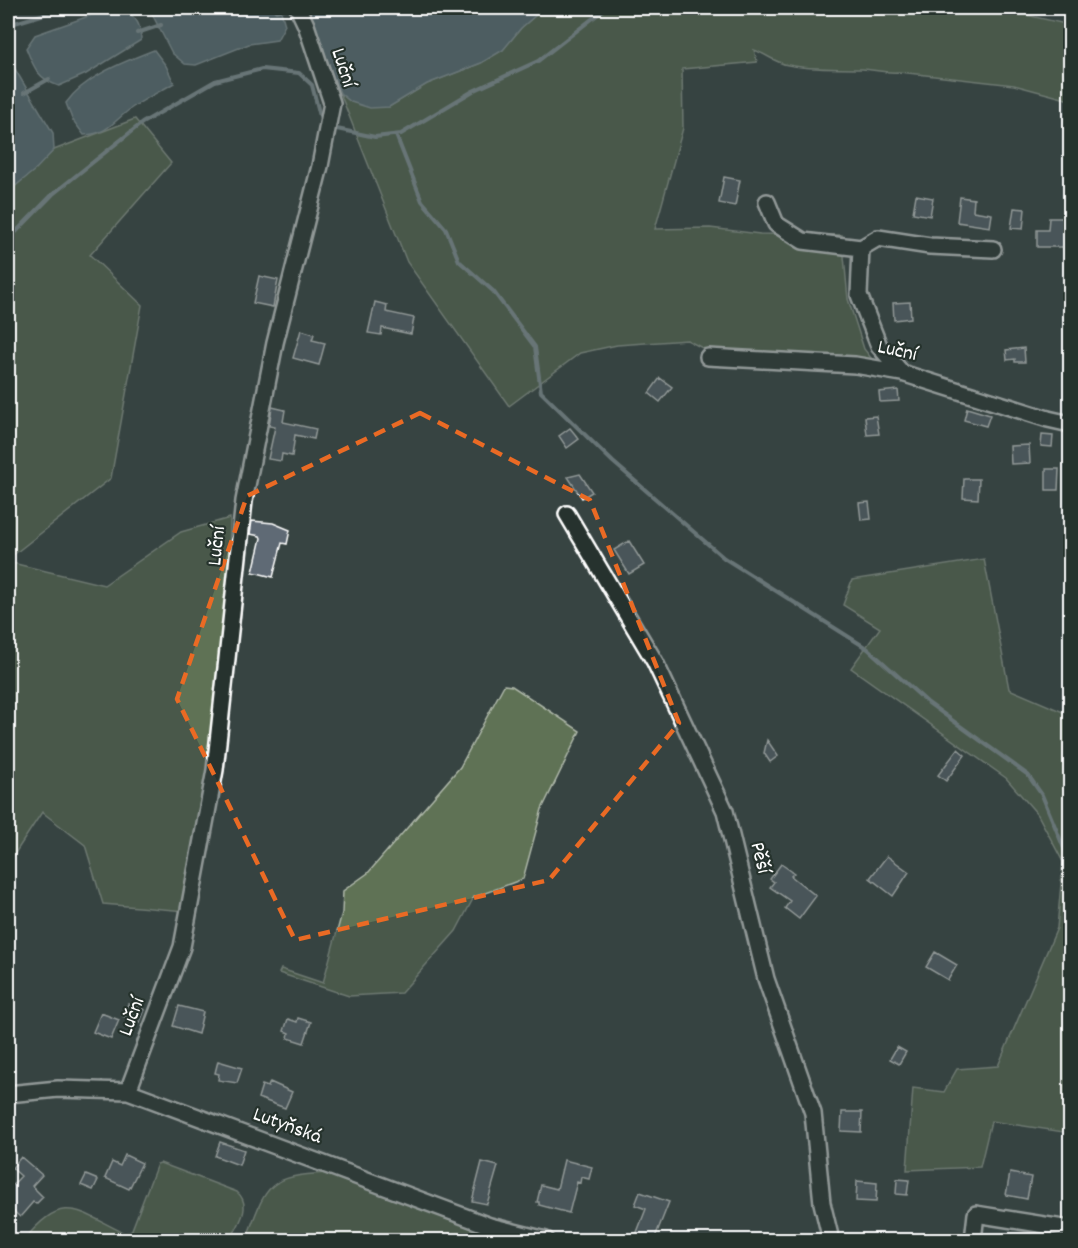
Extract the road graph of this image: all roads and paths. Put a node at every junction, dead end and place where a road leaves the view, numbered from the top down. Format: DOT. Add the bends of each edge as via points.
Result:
graph roads {
  1 [pos="298,8"];
  2 [pos="767,202"];
  3 [pos="861,249"];
  4 [pos="993,249"];
  5 [pos="708,357"];
  6 [pos="902,373"];
  7 [pos="1071,424"];
  8 [pos="567,514"];
  9 [pos="128,1091"];
  10 [pos="8,1094"];
  11 [pos="1071,1229"];
  12 [pos="487,1233"];
  13 [pos="546,1240"];
  14 [pos="831,1240"];
  15 [pos="973,1240"];
  1 -- 9 [label="street, Luční" via="332,103 275,343 244,501 215,770 182,947"];
  2 -- 3 [label="street" via="776,224 803,241"];
  3 -- 4 [label="street" via="878,238 930,246"];
  3 -- 6 [label="street" via="859,295 879,346"];
  5 -- 6 [label="street, Luční" via="855,365"];
  6 -- 7 [label="street, Luční"];
  8 -- 14 [label="street, Pěší" via="655,662 726,811 766,979 813,1113 822,1203"];
  9 -- 10 [label="street, Lutyňská" via="58,1089"];
  9 -- 12 [label="street, Lutyňská"];
  11 -- 15 [label="street" via="976,1214"];
  12 -- 13 [label="street, Lutyňská"];
}
